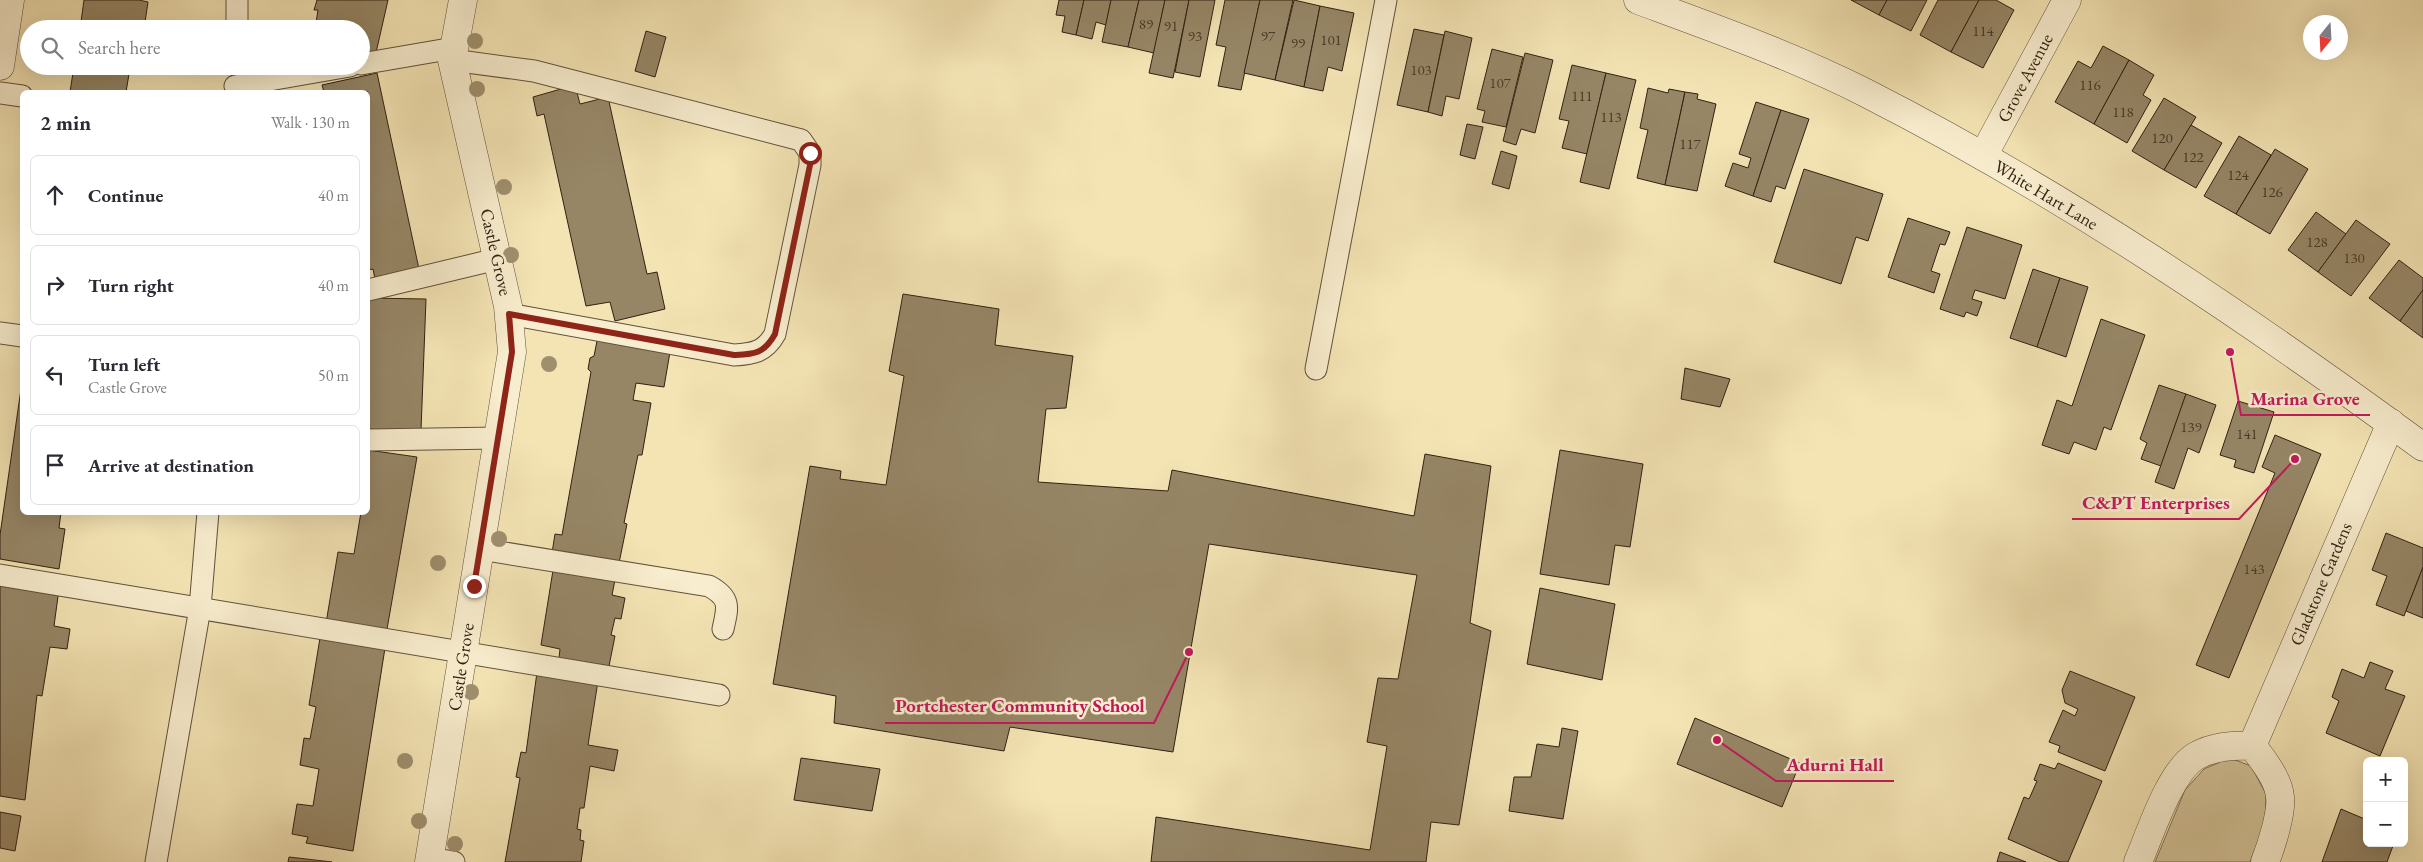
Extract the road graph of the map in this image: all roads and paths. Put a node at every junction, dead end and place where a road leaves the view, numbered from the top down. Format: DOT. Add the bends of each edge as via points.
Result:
graph roads {
  1 [pos="10,0"];
  2 [pos="238,0"];
  3 [pos="463,0"];
  4 [pos="1386,0"];
  5 [pos="1638,0"];
  6 [pos="2067,0"];
  7 [pos="237,20"];
  8 [pos="453,54"];
  9 [pos="370,63"];
  10 [pos="0,66"];
  11 [pos="285,75"];
  12 [pos="235,82"];
  13 [pos="0,93"];
  14 [pos="20,96"];
  15 [pos="1983,156"];
  16 [pos="497,259"];
  17 [pos="370,290"];
  18 [pos="509,314"];
  19 [pos="0,333"];
  20 [pos="20,336"];
  21 [pos="1316,369"];
  22 [pos="2391,423"];
  23 [pos="498,438"];
  24 [pos="370,440"];
  25 [pos="2423,447"];
  26 [pos="208,515"];
  27 [pos="480,549"];
  28 [pos="0,574"];
  29 [pos="200,608"];
  30 [pos="723,629"];
  31 [pos="463,653"];
  32 [pos="719,694"];
  33 [pos="2252,746"];
  34 [pos="438,861"];
  35 [pos="156,862"];
  36 [pos="2138,862"];
  37 [pos="2265,862"];
  1 -- 10 [label="street"];
  2 -- 7 [label="lane"];
  3 -- 8 [label="street, Castle Grove"];
  4 -- 21 [label="lane"];
  5 -- 15 [label="street, White Hart Lane" via="1739,38 1864,92"];
  6 -- 15 [label="street, Grove Avenue"];
  8 -- 9 [label="lane"];
  8 -- 16 [label="street, Castle Grove"];
  8 -- 18 [label="lane" via="534,71 801,140 810,153 775,334 769,345 754,354 734,355"];
  11 -- 12 [label="lane"];
  13 -- 14 [label="lane"];
  15 -- 22 [label="street, White Hart Lane" via="2182,278"];
  16 -- 17 [label="lane"];
  16 -- 18 [label="street, Castle Grove"];
  18 -- 23 [label="street, Castle Grove" via="512,352"];
  19 -- 20 [label="lane"];
  22 -- 25 [label="street, White Hart Lane"];
  22 -- 33 [label="street, Gladstone Gardens"];
  23 -- 24 [label="lane"];
  23 -- 27 [label="street, Castle Grove"];
  26 -- 29 [label="lane"];
  27 -- 30 [label="lane" via="709,586 721,592 728,606"];
  27 -- 31 [label="street, Castle Grove"];
  28 -- 29 [label="lane"];
  29 -- 31 [label="lane"];
  29 -- 35 [label="lane"];
  31 -- 32 [label="lane"];
  31 -- 34 [label="street, Castle Grove"];
  33 -- 36 [label="street" via="2227,745 2195,756 2172,782"];
  33 -- 37 [label="street" via="2266,762 2280,796 2272,843"];
}
